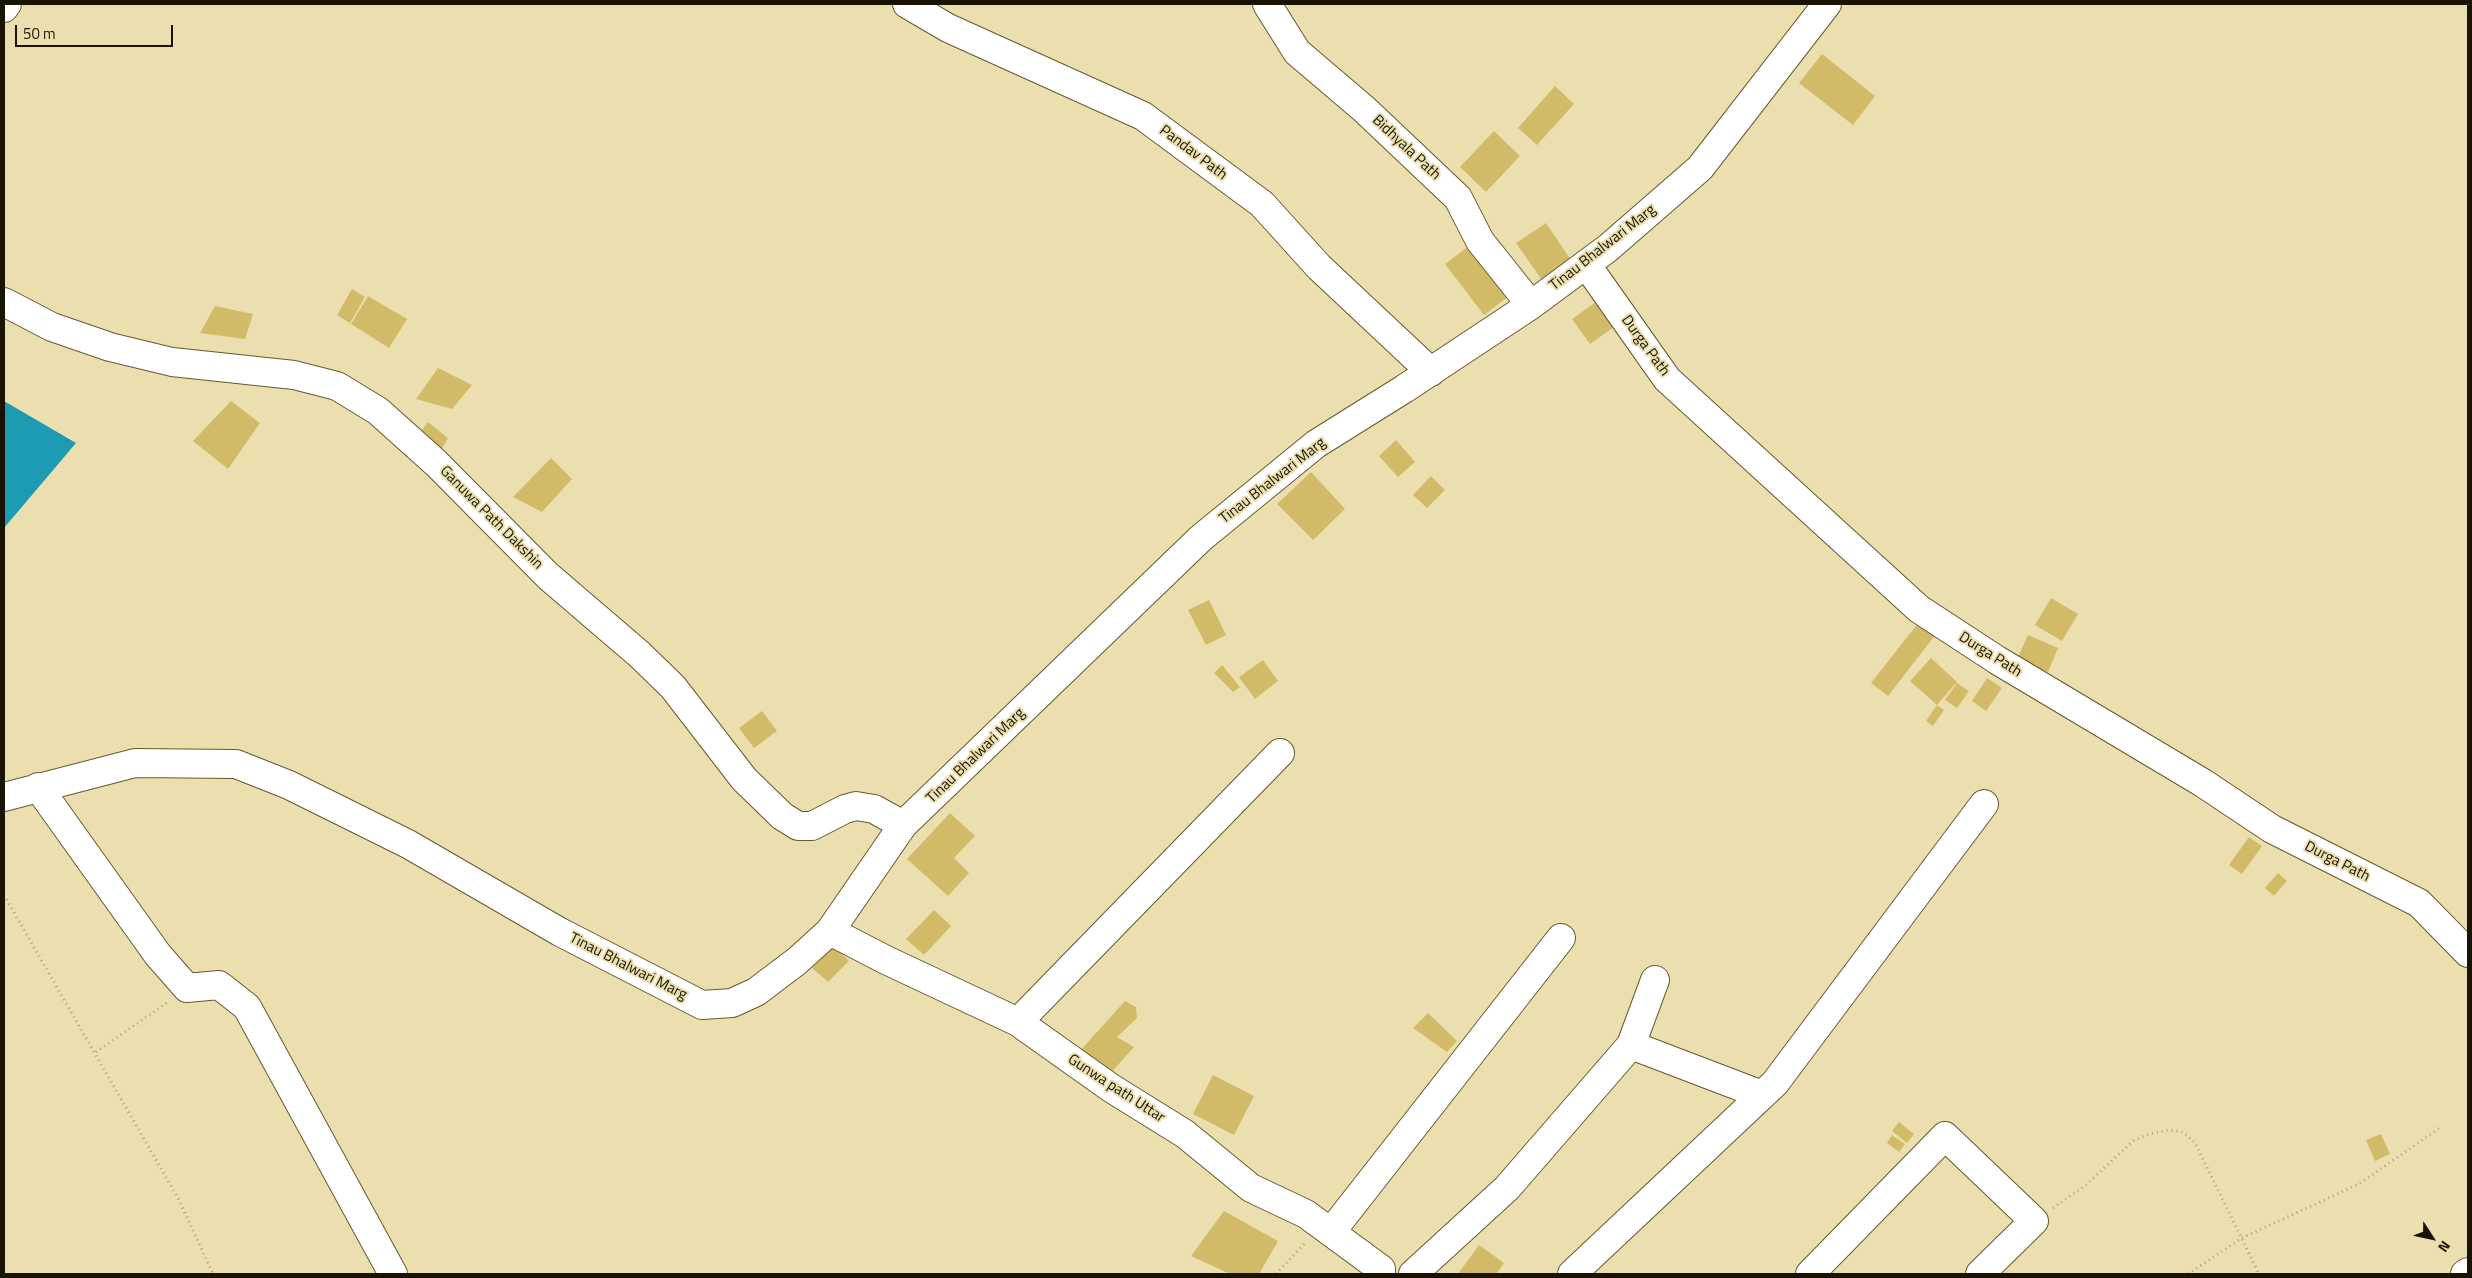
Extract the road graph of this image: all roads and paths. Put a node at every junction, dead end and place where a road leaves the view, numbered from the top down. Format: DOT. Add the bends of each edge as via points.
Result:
graph roads {
  1 [pos="7,4"];
  2 [pos="907,4"];
  3 [pos="1267,4"];
  4 [pos="4,8"];
  5 [pos="1817,8"];
  6 [pos="1586,264"];
  7 [pos="4,302"];
  8 [pos="1531,305"];
  9 [pos="1430,372"];
  10 [pos="1280,753"];
  11 [pos="38,787"];
  12 [pos="4,797"];
  13 [pos="1984,804"];
  14 [pos="903,825"];
  15 [pos="4,895"];
  16 [pos="830,931"];
  17 [pos="1561,938"];
  18 [pos="2468,953"];
  19 [pos="1655,980"];
  20 [pos="187,988"];
  21 [pos="1018,1022"];
  22 [pos="1631,1045"];
  23 [pos="96,1052"];
  24 [pos="1762,1095"];
  25 [pos="2440,1127"];
  26 [pos="2034,1221"];
  27 [pos="1325,1228"];
  28 [pos="2242,1238"];
  29 [pos="213,1274"];
  30 [pos="393,1274"];
  31 [pos="1276,1274"];
  32 [pos="1381,1274"];
  33 [pos="1413,1274"];
  34 [pos="1572,1274"];
  35 [pos="1810,1274"];
  36 [pos="1980,1274"];
  37 [pos="2188,1274"];
  38 [pos="2259,1274"];
  1 -- 4 [label="street"];
  2 -- 9 [label="street, Pandav Path" via="948,28 1143,116 1262,204 1319,267"];
  3 -- 8 [label="street, Bidhyala Path" via="1297,52 1458,198 1480,241"];
  5 -- 6 [label="street, Tinau Bhalwari Marg" via="1700,168"];
  6 -- 8 [label="street, Tinau Bhalwari Marg"];
  6 -- 18 [label="street, Durga Path" via="1667,379 1919,609 1997,660 2203,783 2272,830 2419,903"];
  7 -- 14 [label="street, Ganuwa Path Dakshin" via="52,326 110,348 172,362 294,375 336,386 378,411 548,576 646,660 673,687 744,779 782,816 798,826 812,826 856,806 874,809"];
  8 -- 9 [label="street, Tinau Bhalwari Marg"];
  9 -- 14 [label="street, Tinau Bhalwari Marg" via="1316,444 1201,538"];
  10 -- 21 [label="street"];
  11 -- 12 [label="street, Tinau Bhalwari Marg"];
  11 -- 16 [label="street, Tinau Bhalwari Marg" via="135,763 236,764 289,785 408,844 560,932 702,1005 732,1003 756,992"];
  11 -- 20 [label="street" via="158,955"];
  13 -- 24 [label="street" via="1775,1083"];
  14 -- 16 [label="street, Tinau Bhalwari Marg"];
  15 -- 23 [label="path"];
  16 -- 21 [label="street, Gunwa path Uttar"];
  17 -- 27 [label="street"];
  19 -- 22 [label="street"];
  20 -- 23 [label="path"];
  20 -- 30 [label="street" via="218,985 247,1006"];
  21 -- 27 [label="street, Gunwa path Uttar" via="1111,1088 1185,1134 1251,1188 1306,1214"];
  22 -- 24 [label="street"];
  22 -- 33 [label="street" via="1507,1188"];
  23 -- 29 [label="path" via="179,1200"];
  24 -- 34 [label="street"];
  25 -- 28 [label="path" via="2359,1184"];
  26 -- 28 [label="path" via="2086,1185 2134,1141 2168,1130 2183,1132 2195,1143"];
  26 -- 35 [label="street" via="1944,1136"];
  26 -- 36 [label="street"];
  27 -- 31 [label="path"];
  27 -- 32 [label="street, Gunwa path Uttar" via="1381,1269"];
  28 -- 37 [label="path"];
  28 -- 38 [label="path"];
}
